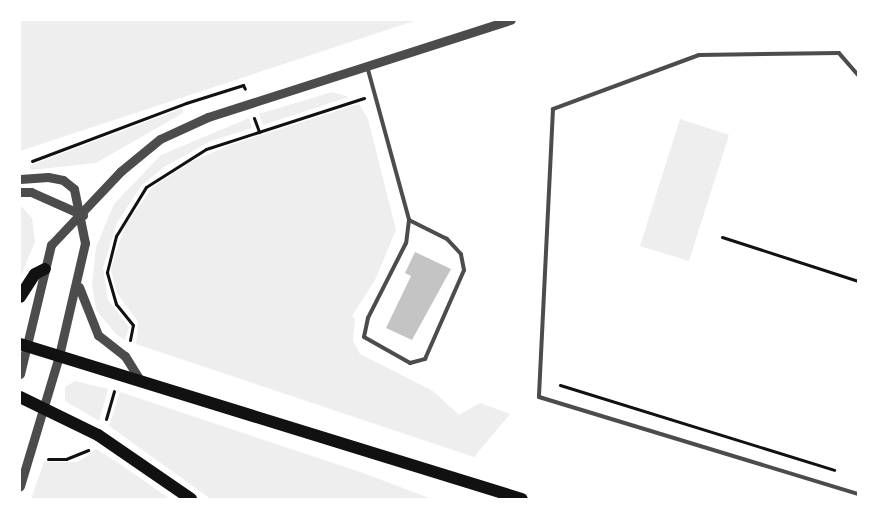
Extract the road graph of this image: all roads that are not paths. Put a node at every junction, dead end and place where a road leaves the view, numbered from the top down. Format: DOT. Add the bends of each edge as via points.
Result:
graph roads {
  1 [pos="511,20"];
  2 [pos="367,66"];
  3 [pos="858,75"];
  4 [pos="20,179"];
  5 [pos="20,192"];
  6 [pos="82,215"];
  7 [pos="409,220"];
  8 [pos="45,269"];
  9 [pos="78,284"];
  10 [pos="20,297"];
  11 [pos="24,345"];
  12 [pos="60,356"];
  13 [pos="20,374"];
  14 [pos="139,378"];
  15 [pos="20,397"];
  16 [pos="45,408"];
  17 [pos="478,485"];
  18 [pos="20,486"];
  19 [pos="858,494"];
  20 [pos="191,499"];
  21 [pos="500,499"];
  22 [pos="522,499"];
  1 -- 2 [label="street"];
  2 -- 6 [label="street" via="250,103 160,138 114,177"];
  2 -- 7 [label="lane"];
  3 -- 19 [label="lane" via="839,53 700,55 553,109 539,397"];
  4 -- 6 [label="street" via="63,180 74,189"];
  5 -- 6 [label="street" via="31,192"];
  6 -- 8 [label="street" via="62,229 51,245"];
  6 -- 9 [label="street" via="84,243"];
  7 -- 7 [label="lane" via="406,243 368,318 364,336 410,363 425,359 464,270 461,254 447,239"];
  8 -- 10 [label="main road" via="35,274"];
  8 -- 11 [label="street"];
  9 -- 12 [label="street"];
  9 -- 14 [label="street" via="98,335 125,356"];
  11 -- 12 [label="main road"];
  11 -- 13 [label="street"];
  12 -- 14 [label="main road"];
  12 -- 16 [label="street"];
  14 -- 17 [label="main road"];
  15 -- 16 [label="main road"];
  16 -- 18 [label="street"];
  16 -- 20 [label="main road" via="98,435"];
  17 -- 21 [label="main road"];
  17 -- 22 [label="main road"];
}
